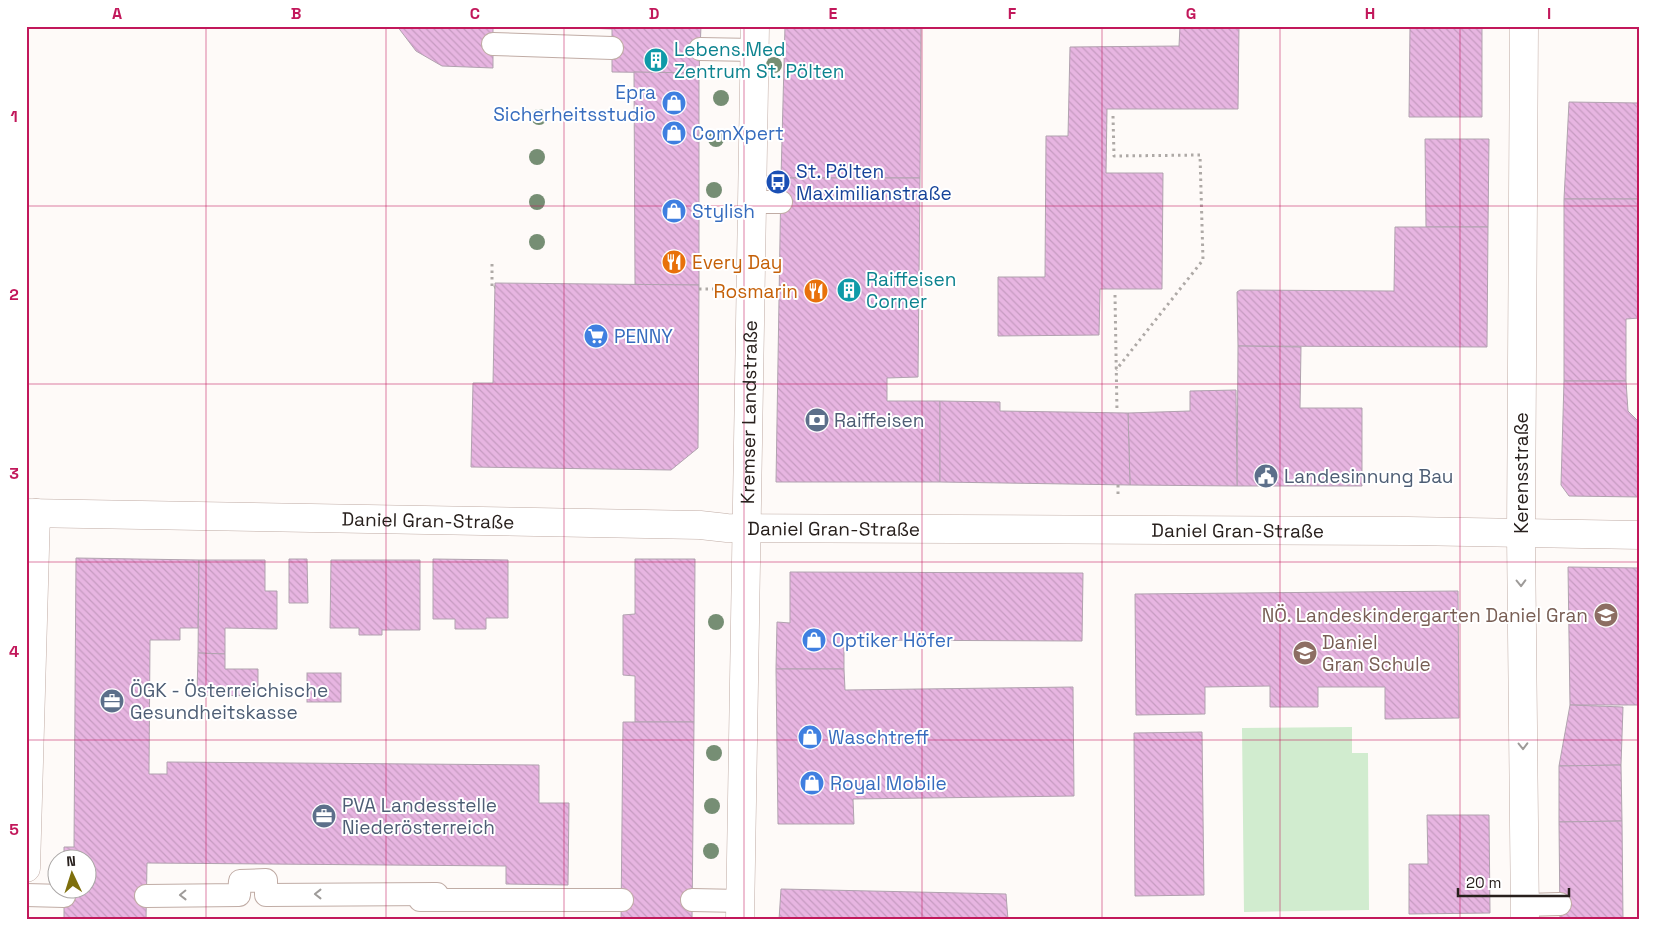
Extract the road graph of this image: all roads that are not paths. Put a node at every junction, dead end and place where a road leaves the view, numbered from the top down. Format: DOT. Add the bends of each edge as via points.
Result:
graph roads {
  1 [pos="1524,26"];
  2 [pos="755,38"];
  3 [pos="493,44"];
  4 [pos="612,48"];
  5 [pos="700,49"];
  6 [pos="752,202"];
  7 [pos="781,202"];
  8 [pos="31,513"];
  9 [pos="747,527"];
  10 [pos="1521,535"];
  11 [pos="1640,535"];
  12 [pos="26,868"];
  13 [pos="26,895"];
  14 [pos="48,896"];
  15 [pos="146,896"];
  16 [pos="441,897"];
  17 [pos="346,900"];
  18 [pos="622,900"];
  19 [pos="692,900"];
  20 [pos="1560,904"];
  21 [pos="740,910"];
  22 [pos="1525,912"];
  1 -- 10 [label="street, Kerensstraße"];
  2 -- 5 [label="lane"];
  2 -- 6 [label="street, Kremser Landstraße"];
  3 -- 4 [label="lane"];
  6 -- 7 [label="lane"];
  6 -- 9 [label="street, Kremser Landstraße"];
  8 -- 9 [label="street, Daniel Gran-Straße"];
  8 -- 12 [label="street"];
  9 -- 10 [label="street, Daniel Gran-Straße" via="1408,531"];
  9 -- 21 [label="street, Kremser Landstraße"];
  10 -- 11 [label="street, Daniel Gran-Straße"];
  10 -- 22 [label="street, Kerensstraße, one-way"];
  13 -- 14 [label="lane"];
  16 -- 15 [label="lane, one-way" via="266,895 266,880 240,881 240,895"];
  16 -- 17 [label="lane"];
  16 -- 18 [label="lane"];
  19 -- 21 [label="lane"];
  20 -- 22 [label="lane"];
}
